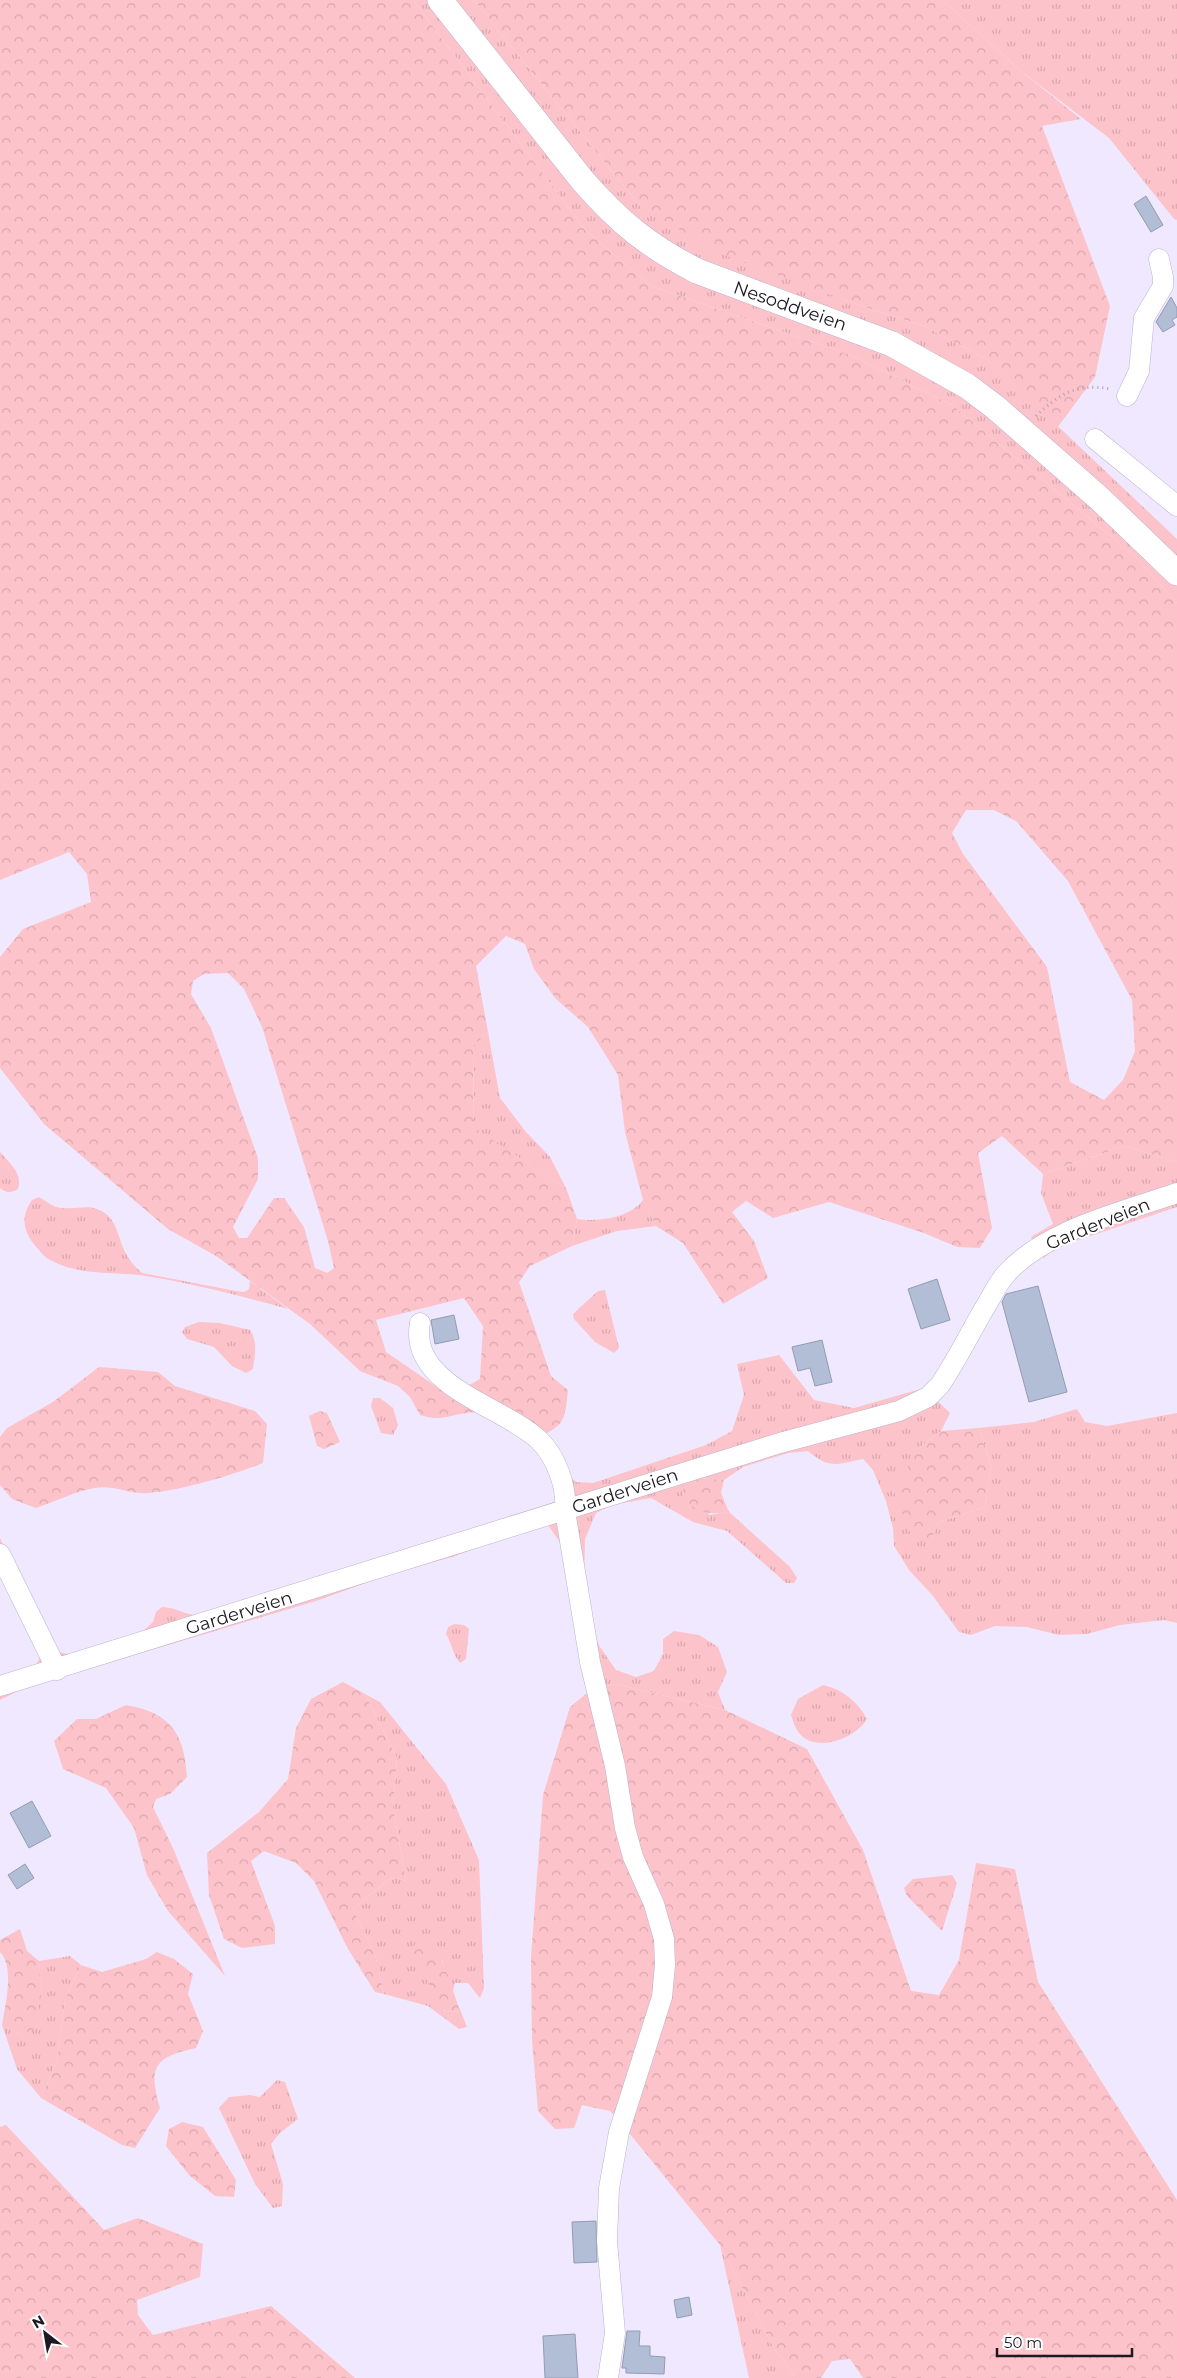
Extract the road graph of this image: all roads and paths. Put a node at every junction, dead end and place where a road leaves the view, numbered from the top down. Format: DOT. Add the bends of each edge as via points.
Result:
graph roads {
  1 [pos="440,0"];
  2 [pos="1159,259"];
  3 [pos="1127,396"];
  4 [pos="1023,431"];
  5 [pos="1095,438"];
  6 [pos="1177,506"];
  7 [pos="1177,573"];
  8 [pos="1177,1193"];
  9 [pos="420,1323"];
  10 [pos="565,1511"];
  11 [pos="0,1554"];
  12 [pos="57,1670"];
  13 [pos="0,1686"];
  14 [pos="608,2378"];
  1 -- 4 [label="main road, Nesoddveien" via="583,181 639,237 718,281 892,344 967,386"];
  2 -- 3 [label="street" via="1163,286 1144,318 1139,371"];
  3 -- 4 [label="path" via="1110,388 1079,388 1048,404"];
  4 -- 7 [label="main road, Nesoddveien"];
  5 -- 6 [label="street"];
  8 -- 10 [label="street, Garderveien" via="1080,1228 1021,1259 993,1293 940,1385 916,1404"];
  9 -- 10 [label="street" via="418,1334 422,1349 446,1382 520,1426 539,1440 552,1456 564,1488"];
  10 -- 12 [label="street, Garderveien"];
  10 -- 14 [label="street" via="590,1662 616,1766 625,1828 664,1939 662,1997 619,2132 609,2188 607,2241 615,2333"];
  11 -- 12 [label="street"];
  12 -- 13 [label="street, Garderveien"];
}
